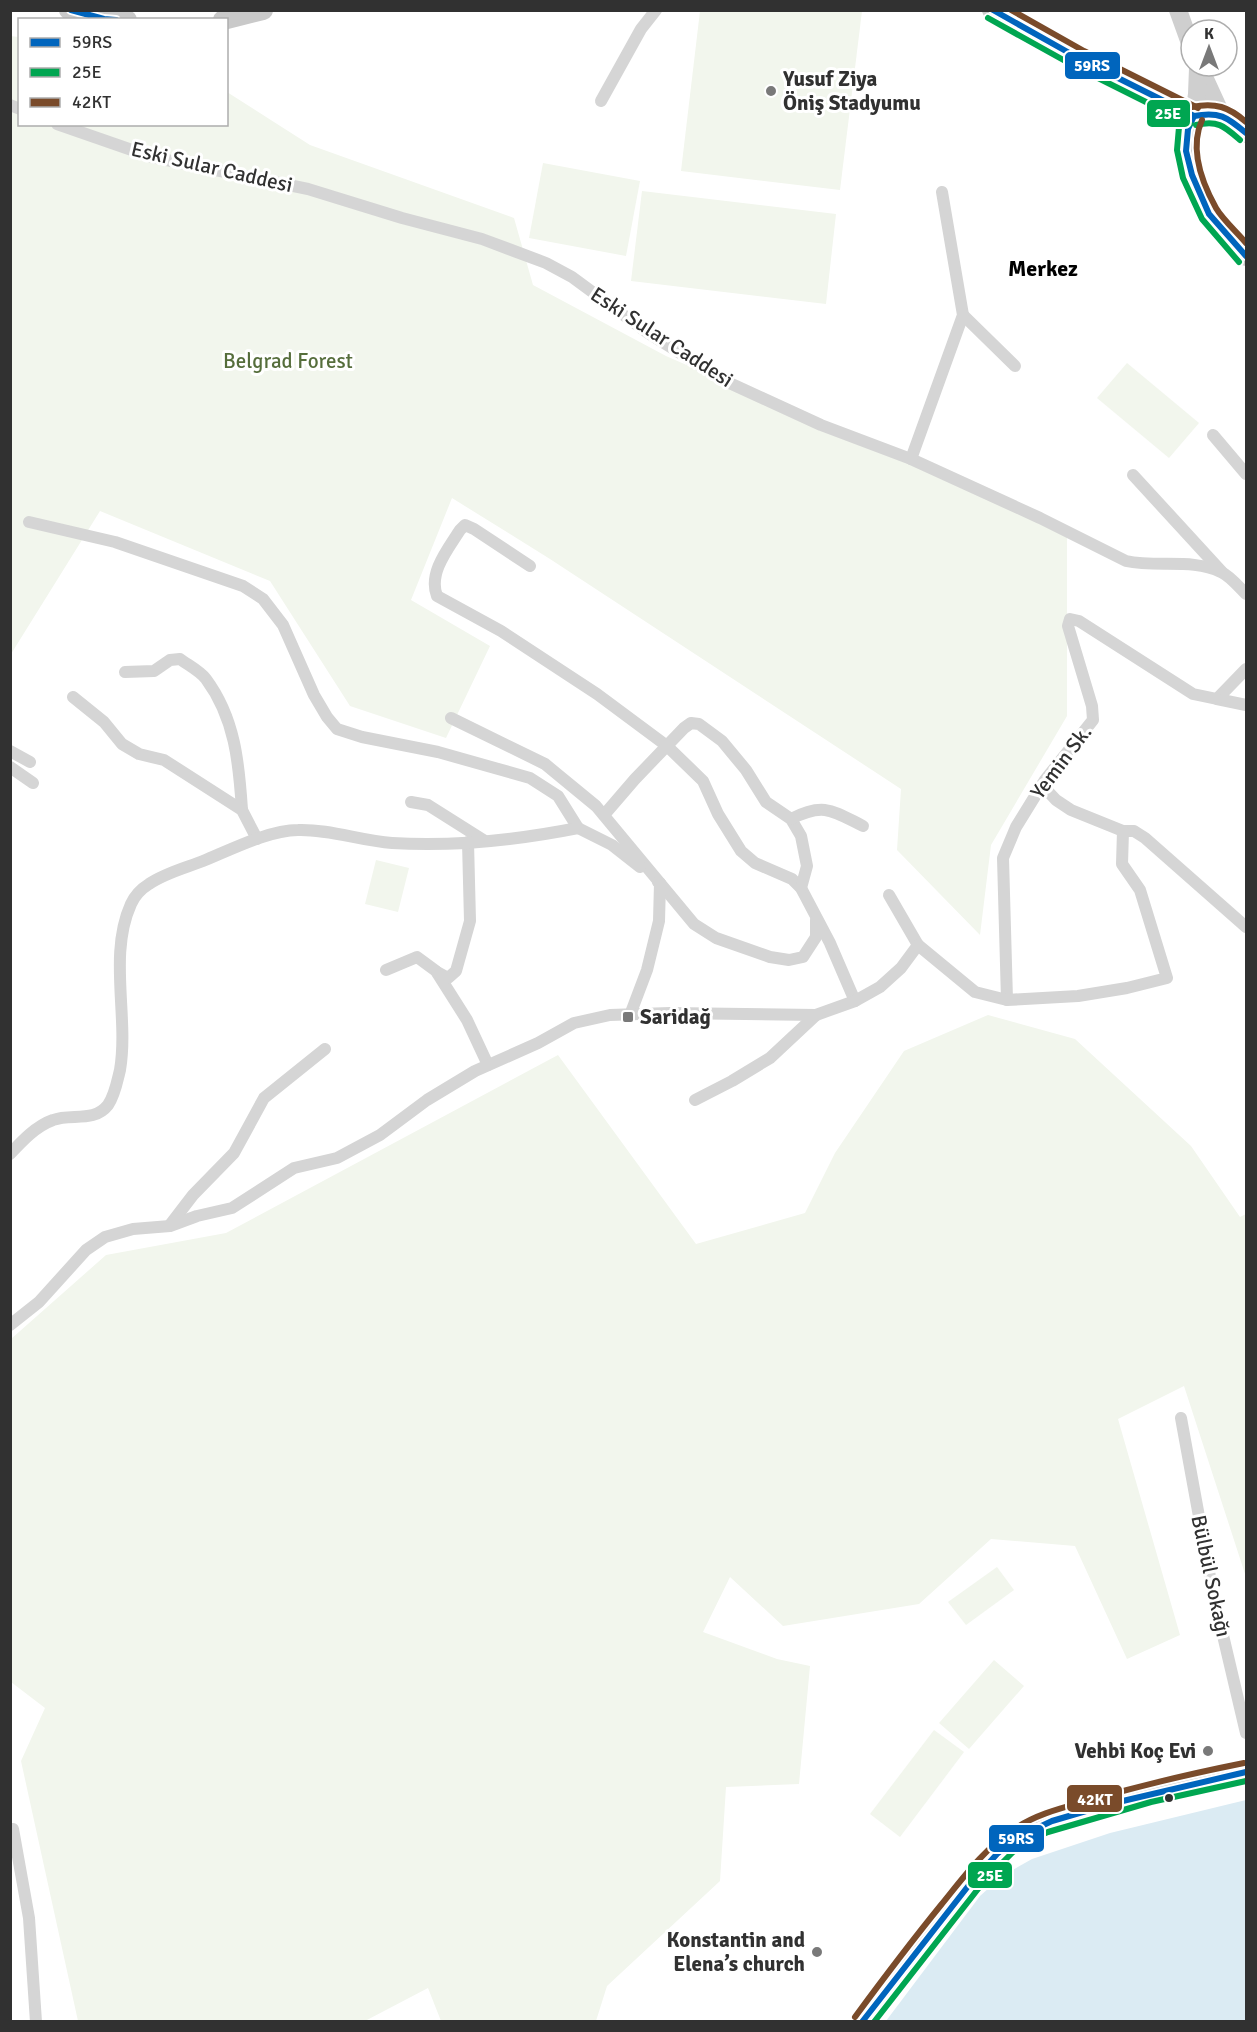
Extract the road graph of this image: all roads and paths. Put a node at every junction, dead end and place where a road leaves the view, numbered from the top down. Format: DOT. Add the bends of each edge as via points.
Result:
graph roads {
  1 [pos="69,10"];
  2 [pos="263,10"];
  3 [pos="656,10"];
  4 [pos="992,10"];
  5 [pos="100,18"];
  6 [pos="228,19"];
  7 [pos="1198,78"];
  8 [pos="1204,78"];
  9 [pos="601,101"];
  10 [pos="1221,114"];
  11 [pos="1194,116"];
  12 [pos="63,126"];
  13 [pos="1246,133"];
  14 [pos="942,192"];
  15 [pos="1246,256"];
  16 [pos="963,315"];
  17 [pos="1015,366"];
  18 [pos="1213,435"];
  19 [pos="911,459"];
  20 [pos="1246,474"];
  21 [pos="1133,476"];
  22 [pos="29,522"];
  23 [pos="530,566"];
  24 [pos="1222,572"];
  25 [pos="1246,594"];
  26 [pos="1246,669"];
  27 [pos="125,672"];
  28 [pos="73,697"];
  29 [pos="1217,699"];
  30 [pos="1246,705"];
  31 [pos="451,718"];
  32 [pos="667,746"];
  33 [pos="10,751"];
  34 [pos="30,762"];
  35 [pos="10,767"];
  36 [pos="33,783"];
  37 [pos="1042,785"];
  38 [pos="411,802"];
  39 [pos="242,810"];
  40 [pos="604,816"];
  41 [pos="791,819"];
  42 [pos="863,826"];
  43 [pos="578,828"];
  44 [pos="1123,831"];
  45 [pos="256,839"];
  46 [pos="485,841"];
  47 [pos="468,842"];
  48 [pos="660,883"];
  49 [pos="801,888"];
  50 [pos="889,895"];
  51 [pos="816,919"];
  52 [pos="1246,927"];
  53 [pos="918,945"];
  54 [pos="386,970"];
  55 [pos="436,971"];
  56 [pos="1007,999"];
  57 [pos="855,1001"];
  58 [pos="630,1015"];
  59 [pos="816,1015"];
  60 [pos="325,1049"];
  61 [pos="489,1065"];
  62 [pos="695,1100"];
  63 [pos="10,1154"];
  64 [pos="170,1226"];
  65 [pos="12,1318"];
  66 [pos="1181,1418"];
  67 [pos="1246,1733"];
  68 [pos="1246,1772"];
  69 [pos="13,1829"];
  70 [pos="36,2022"];
  71 [pos="862,2022"];
  1 -- 5 [label="main road"];
  2 -- 6 [label="main road"];
  3 -- 9 [label="street" via="641,29"];
  4 -- 11 [label="main road"];
  7 -- 11 [label="street"];
  8 -- 10 [label="street"];
  10 -- 11 [label="main road" via="1211,111"];
  10 -- 13 [label="main road"];
  11 -- 15 [label="main road" via="1186,151 1192,175 1209,214"];
  12 -- 19 [label="street, Eski Sular Caddesi" via="152,157 308,189 482,239 546,263 723,380 821,425"];
  14 -- 16 [label="street"];
  16 -- 17 [label="street"];
  16 -- 19 [label="street"];
  18 -- 20 [label="street"];
  19 -- 24 [label="street, Eski Sular Caddesi" via="1126,561 1200,566"];
  21 -- 24 [label="street"];
  22 -- 43 [label="street" via="115,542 243,586 263,599 283,625 314,695 337,729 530,778 558,796"];
  23 -- 32 [label="street" via="465,525 436,572 434,588 437,596 588,687"];
  24 -- 25 [label="street, Eski Sular Caddesi"];
  26 -- 29 [label="street"];
  27 -- 39 [label="street" via="154,671 170,660 180,659 205,677 234,735"];
  28 -- 39 [label="street" via="104,722 122,744 139,754 164,760"];
  29 -- 30 [label="street"];
  29 -- 37 [label="street, Yemin Sk." via="1193,694 1070,619 1068,626 1093,720"];
  31 -- 40 [label="street" via="545,764"];
  32 -- 40 [label="street"];
  32 -- 41 [label="street" via="691,723 699,724 722,741 766,802"];
  32 -- 49 [label="street" via="703,781 717,814 741,851 754,863 792,879"];
  33 -- 34 [label="street"];
  35 -- 36 [label="street"];
  37 -- 44 [label="street" via="1071,810"];
  37 -- 56 [label="street, Yemin Sk." via="1016,827 1003,858"];
  38 -- 46 [label="street" via="428,805"];
  39 -- 45 [label="street"];
  40 -- 48 [label="street"];
  41 -- 42 [label="street" via="806,811 828,809"];
  41 -- 49 [label="street" via="801,836 807,866"];
  43 -- 46 [label="street"];
  43 -- 48 [label="street" via="612,845"];
  44 -- 52 [label="street" via="1134,831 1145,838"];
  44 -- 56 [label="street" via="1122,864 1140,890 1167,978 1078,996"];
  45 -- 47 [label="street" via="297,829 390,843"];
  45 -- 63 [label="street" via="159,878 136,895 126,918 121,951 123,1040 112,1097 102,1110 86,1117 45,1123"];
  46 -- 47 [label="street"];
  47 -- 55 [label="street" via="470,921 456,971 448,978"];
  48 -- 51 [label="street" via="694,924 716,938 770,957 803,957 816,937"];
  48 -- 58 [label="street" via="659,921"];
  49 -- 51 [label="street"];
  50 -- 53 [label="street"];
  51 -- 57 [label="street"];
  53 -- 56 [label="street" via="975,992"];
  53 -- 57 [label="street" via="880,987"];
  54 -- 55 [label="street" via="417,957"];
  55 -- 61 [label="street"];
  57 -- 59 [label="street"];
  58 -- 59 [label="street"];
  58 -- 61 [label="street" via="574,1023"];
  59 -- 62 [label="street" via="770,1058"];
  60 -- 64 [label="street" via="264,1098 234,1153 193,1195"];
  61 -- 64 [label="street" via="337,1158 294,1168 232,1208"];
  64 -- 65 [label="street" via="134,1229 105,1237 86,1250 39,1302"];
  66 -- 67 [label="street, Bülbül Sokağı" via="1213,1593"];
  68 -- 71 [label="main road" via="1104,1805 1030,1829 969,1884"];
  69 -- 70 [label="street" via="29,1918"];
}
